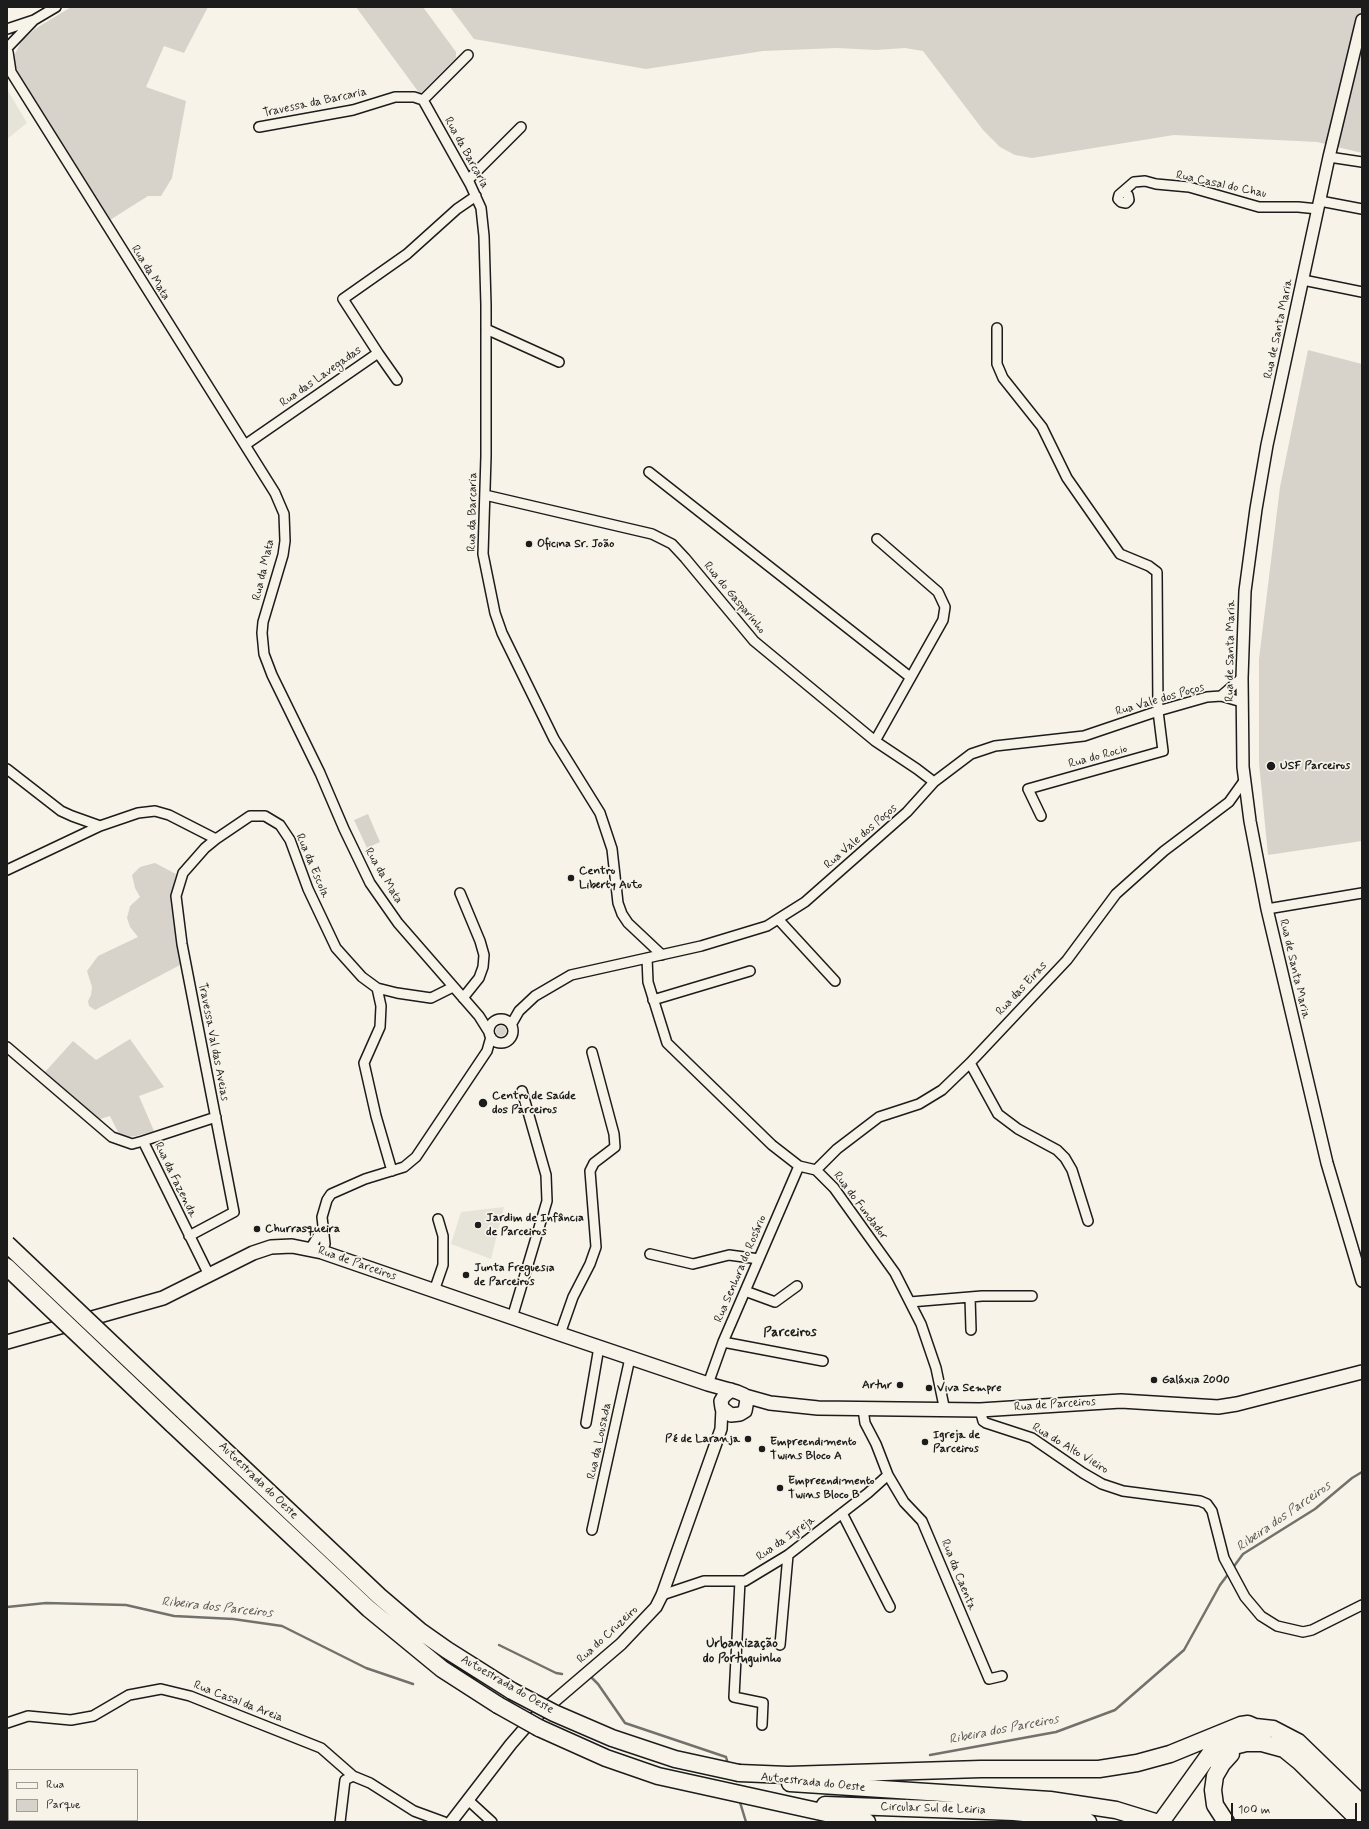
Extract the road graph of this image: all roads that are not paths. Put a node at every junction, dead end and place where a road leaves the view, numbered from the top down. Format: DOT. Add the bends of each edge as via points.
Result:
graph roads {
  1 [pos="56,7"];
  2 [pos="34,20"];
  3 [pos="1362,20"];
  4 [pos="7,29"];
  5 [pos="8,47"];
  6 [pos="468,56"];
  7 [pos="9,71"];
  8 [pos="423,100"];
  9 [pos="259,127"];
  10 [pos="521,127"];
  11 [pos="1329,157"];
  12 [pos="1362,162"];
  13 [pos="468,180"];
  14 [pos="1124,192"];
  15 [pos="476,196"];
  16 [pos="1319,205"];
  17 [pos="1362,209"];
  18 [pos="1303,280"];
  19 [pos="1362,292"];
  20 [pos="997,328"];
  21 [pos="486,329"];
  22 [pos="378,353"];
  23 [pos="559,362"];
  24 [pos="397,380"];
  25 [pos="245,445"];
  26 [pos="649,472"];
  27 [pos="485,495"];
  28 [pos="877,539"];
  29 [pos="910,677"];
  30 [pos="1242,678"];
  31 [pos="1222,696"];
  32 [pos="1242,702"];
  33 [pos="1158,711"];
  34 [pos="875,741"];
  35 [pos="7,769"];
  36 [pos="1244,781"];
  37 [pos="934,782"];
  38 [pos="1248,801"];
  39 [pos="1229,802"];
  40 [pos="1041,816"];
  41 [pos="100,826"];
  42 [pos="216,839"];
  43 [pos="7,870"];
  44 [pos="1362,892"];
  45 [pos="460,893"];
  46 [pos="1267,909"];
  47 [pos="778,919"];
  48 [pos="662,955"];
  49 [pos="647,958"];
  50 [pos="750,972"];
  51 [pos="835,981"];
  52 [pos="453,987"];
  53 [pos="377,988"];
  54 [pos="463,998"];
  55 [pos="653,1000"];
  56 [pos="519,1011"];
  57 [pos="479,1016"];
  58 [pos="500,1020"];
  59 [pos="511,1025"];
  60 [pos="490,1035"];
  61 [pos="501,1043"];
  62 [pos="7,1047"];
  63 [pos="487,1051"];
  64 [pos="592,1052"];
  65 [pos="970,1063"];
  66 [pos="522,1091"];
  67 [pos="216,1117"];
  68 [pos="143,1141"];
  69 [pos="800,1166"];
  70 [pos="816,1170"];
  71 [pos="392,1171"];
  72 [pos="438,1219"];
  73 [pos="1088,1221"];
  74 [pos="189,1236"];
  75 [pos="7,1244"];
  76 [pos="316,1251"];
  77 [pos="650,1254"];
  78 [pos="759,1259"];
  79 [pos="7,1267"];
  80 [pos="209,1275"];
  81 [pos="1362,1281"];
  82 [pos="797,1286"];
  83 [pos="434,1291"];
  84 [pos="745,1291"];
  85 [pos="1032,1296"];
  86 [pos="970,1297"];
  87 [pos="910,1302"];
  88 [pos="512,1318"];
  89 [pos="971,1330"];
  90 [pos="560,1334"];
  91 [pos="7,1341"];
  92 [pos="723,1342"];
  93 [pos="599,1347"];
  94 [pos="630,1358"];
  95 [pos="823,1361"];
  96 [pos="1362,1372"];
  97 [pos="708,1384"];
  98 [pos="731,1390"];
  99 [pos="745,1396"];
  100 [pos="770,1403"];
  101 [pos="722,1405"];
  102 [pos="863,1409"];
  103 [pos="980,1410"];
  104 [pos="945,1411"];
  105 [pos="741,1413"];
  106 [pos="586,1423"];
  107 [pos="721,1429"];
  108 [pos="888,1475"];
  109 [pos="842,1513"];
  110 [pos="592,1530"];
  111 [pos="788,1555"];
  112 [pos="740,1581"];
  113 [pos="662,1595"];
  114 [pos="1362,1605"];
  115 [pos="890,1607"];
  116 [pos="780,1645"];
  117 [pos="1002,1676"];
  118 [pos="7,1723"];
  119 [pos="762,1725"];
  120 [pos="1255,1727"];
  121 [pos="1240,1746"];
  122 [pos="353,1776"];
  123 [pos="781,1778"];
  124 [pos="1183,1797"];
  125 [pos="468,1800"];
  126 [pos="777,1802"];
  127 [pos="1362,1804"];
  128 [pos="340,1822"];
  129 [pos="444,1822"];
  130 [pos="451,1822"];
  131 [pos="492,1822"];
  132 [pos="867,1822"];
  133 [pos="1088,1822"];
  134 [pos="1155,1822"];
  135 [pos="1161,1822"];
  136 [pos="1172,1822"];
  137 [pos="1226,1822"];
  138 [pos="1361,1822"];
  1 -- 2 [label="street"];
  2 -- 4 [label="street"];
  2 -- 5 [label="street"];
  3 -- 11 [label="street, Rua de Santa Maria"];
  5 -- 7 [label="street, Rua da Mata"];
  6 -- 8 [label="street"];
  7 -- 25 [label="street, Rua da Mata"];
  8 -- 9 [label="street, Travessa da Barcaria" via="414,97 395,97 353,110"];
  8 -- 13 [label="street, Rua da Barcaria"];
  10 -- 13 [label="street"];
  11 -- 12 [label="street"];
  11 -- 16 [label="street, Rua de Santa Maria"];
  13 -- 15 [label="street, Rua da Barcaria"];
  14 -- 16 [label="street, Rua Casal do Chau" via="1134,182 1144,181 1189,187 1259,207"];
  15 -- 21 [label="street, Rua da Barcaria" via="484,236"];
  15 -- 22 [label="street, Rua das Lavegadas" via="457,208 407,254 343,299"];
  16 -- 17 [label="street, Rua Casal do Chau"];
  16 -- 18 [label="street, Rua de Santa Maria"];
  18 -- 19 [label="street"];
  18 -- 30 [label="street, Rua de Santa Maria" via="1267,445 1256,509 1245,591"];
  20 -- 33 [label="street" via="997,364 1003,378 1042,427 1067,478 1120,554 1157,572"];
  21 -- 23 [label="street"];
  21 -- 27 [label="street, Rua da Barcaria"];
  22 -- 24 [label="street"];
  22 -- 25 [label="street, Rua das Lavegadas"];
  25 -- 52 [label="street, Rua da Mata" via="275,493 284,514 283,555 263,622 262,634 264,654 272,675 370,883 398,923"];
  26 -- 29 [label="street"];
  27 -- 34 [label="street, Rua do Gasparinho" via="652,534 672,544 754,642"];
  27 -- 48 [label="street, Rua da Barcaria" via="483,554 495,613 502,633 554,739 600,813 612,849 618,903 622,914"];
  28 -- 29 [label="street" via="938,592 944,607 943,620"];
  29 -- 34 [label="street"];
  30 -- 31 [label="street, Rua Vale dos Poços"];
  30 -- 32 [label="street, Rua de Santa Maria"];
  31 -- 32 [label="street, Rua Vale dos Poços"];
  31 -- 33 [label="street, Rua Vale dos Poços" via="1207,697"];
  32 -- 36 [label="street, Rua de Santa Maria"];
  33 -- 37 [label="street, Rua Vale dos Poços" via="1084,736 982,749 960,761"];
  33 -- 40 [label="street, Rua do Rocio" via="1163,751 1028,788"];
  34 -- 37 [label="street, Rua do Gasparinho"];
  35 -- 41 [label="street" via="61,811"];
  36 -- 38 [label="street, Rua de Santa Maria"];
  36 -- 39 [label="street, Rua das Eiras"];
  37 -- 47 [label="street, Rua Vale dos Poços" via="920,799 805,902"];
  38 -- 39 [label="street"];
  38 -- 46 [label="street, Rua de Santa Maria"];
  39 -- 65 [label="street, Rua das Eiras" via="1164,851 1116,894 1071,955"];
  41 -- 42 [label="street" via="138,812 155,811 169,815"];
  41 -- 43 [label="street"];
  42 -- 53 [label="street, Rua da Escola" via="250,816 266,816 280,825 290,840 308,888 336,948 362,977"];
  42 -- 67 [label="street, Travessa Val das Aveias" via="183,873 176,896 182,944"];
  44 -- 46 [label="street"];
  45 -- 54 [label="street" via="484,955 484,967 479,978"];
  46 -- 81 [label="street, Rua de Santa Maria" via="1327,1163"];
  47 -- 48 [label="street, Rua Vale dos Poços" via="767,926"];
  47 -- 51 [label="street"];
  48 -- 49 [label="street, Rua Vale dos Poços"];
  49 -- 55 [label="street, Rua do Fundador" via="648,982"];
  49 -- 56 [label="street, Rua Vale dos Poços" via="571,975 548,987"];
  50 -- 55 [label="street"];
  52 -- 53 [label="street, Rua da Escola" via="431,998"];
  52 -- 54 [label="street, Rua da Mata"];
  53 -- 71 [label="street" via="380,1027 364,1063"];
  54 -- 57 [label="street, Rua da Mata"];
  55 -- 69 [label="street, Rua do Fundador" via="667,1043 772,1145"];
  56 -- 58 [label="street, Rua Vale dos Poços"];
  56 -- 59 [label="street, Rua Vale dos Poços"];
  57 -- 58 [label="street"];
  57 -- 60 [label="street, Rua da Mata"];
  58 -- 59 [label="street"];
  58 -- 60 [label="street" via="491,1025"];
  59 -- 61 [label="street" via="512,1036 507,1042"];
  60 -- 61 [label="street"];
  60 -- 63 [label="street"];
  61 -- 63 [label="street"];
  62 -- 68 [label="street, Rua da Fazenda" via="112,1137 132,1144"];
  63 -- 71 [label="street" via="416,1157 404,1167"];
  64 -- 90 [label="street" via="614,1134 615,1147 594,1164 590,1171 596,1247 573,1297"];
  65 -- 70 [label="street, Rua das Eiras" via="942,1090 919,1104 879,1118 863,1128"];
  65 -- 73 [label="street" via="998,1114 1018,1129 1051,1146 1065,1158 1072,1170"];
  66 -- 88 [label="street" via="546,1175 547,1201"];
  67 -- 68 [label="street"];
  67 -- 74 [label="street, Travessa Val das Aveias" via="234,1212"];
  68 -- 74 [label="street, Rua da Fazenda"];
  69 -- 70 [label="street, Rua do Fundador"];
  69 -- 78 [label="street, Rua Senhora do Rosário"];
  70 -- 87 [label="street, Rua do Fundador" via="834,1188 896,1273"];
  71 -- 76 [label="street" via="365,1179 331,1194 322,1217 325,1244"];
  72 -- 83 [label="street" via="443,1236 443,1265"];
  74 -- 80 [label="street, Rua da Fazenda"];
  75 -- 123 [label="highway, Autoestrada do Oeste, bridge" via="384,1600 447,1650 512,1691 554,1713 612,1738 675,1758 739,1773"];
  76 -- 80 [label="main road, Rua de Parceiros" via="292,1246 271,1247 239,1259"];
  76 -- 83 [label="main road, Rua de Parceiros"];
  77 -- 78 [label="street" via="693,1264 729,1256"];
  78 -- 84 [label="street, Rua Senhora do Rosário"];
  79 -- 126 [label="highway, Autoestrada do Oeste, bridge" via="369,1609 442,1669 498,1705 572,1744 686,1784"];
  80 -- 91 [label="main road, Rua de Parceiros" via="162,1298"];
  82 -- 84 [label="street" via="775,1302"];
  83 -- 88 [label="main road, Rua de Parceiros"];
  84 -- 92 [label="street, Rua Senhora do Rosário"];
  85 -- 86 [label="street"];
  86 -- 87 [label="street"];
  86 -- 89 [label="street"];
  87 -- 104 [label="street, Rua do Fundador" via="921,1324 936,1368"];
  88 -- 90 [label="main road, Rua de Parceiros"];
  90 -- 93 [label="main road, Rua de Parceiros"];
  92 -- 95 [label="street"];
  92 -- 97 [label="street, Rua Senhora do Rosário"];
  93 -- 94 [label="main road, Rua de Parceiros"];
  93 -- 106 [label="street"];
  94 -- 97 [label="main road, Rua de Parceiros"];
  94 -- 110 [label="street, Rua da Lousada"];
  96 -- 103 [label="main road, Rua de Parceiros" via="1218,1407 1121,1402"];
  97 -- 98 [label="main road, Rua de Parceiros"];
  97 -- 101 [label="main road"];
  98 -- 99 [label="main road"];
  98 -- 101 [label="main road" via="726,1394"];
  99 -- 100 [label="main road, Rua de Parceiros"];
  99 -- 105 [label="main road" via="748,1404"];
  100 -- 102 [label="main road, Rua de Parceiros"];
  100 -- 105 [label="main road"];
  101 -- 105 [label="main road" via="728,1413"];
  101 -- 107 [label="street, Rua do Cruzeiro"];
  102 -- 104 [label="main road, Rua de Parceiros"];
  102 -- 108 [label="street" via="864,1423 876,1444"];
  103 -- 104 [label="main road, Rua de Parceiros"];
  103 -- 114 [label="street, Rua do Alto Vieiro" via="986,1423 1032,1438 1102,1484 1123,1491 1207,1504 1212,1511 1224,1558 1245,1597 1261,1616 1277,1626 1303,1632 1312,1630"];
  105 -- 107 [label="street, Rua do Cruzeiro"];
  107 -- 113 [label="street, Rua do Cruzeiro"];
  108 -- 109 [label="street, Rua da Igreja"];
  108 -- 117 [label="street, Rua da Caenta" via="904,1502 922,1521 989,1679"];
  109 -- 111 [label="street, Rua da Igreja"];
  109 -- 115 [label="street"];
  111 -- 112 [label="street, Rua da Igreja" via="745,1581"];
  111 -- 116 [label="street"];
  112 -- 113 [label="street, Rua da Igreja" via="704,1581"];
  112 -- 119 [label="street" via="734,1696 763,1703"];
  113 -- 125 [label="street, Rua do Cruzeiro" via="647,1618 621,1644 551,1702 523,1730"];
  118 -- 122 [label="street, Rua Casal da Areia" via="28,1716 71,1720 93,1716 129,1695 161,1689 190,1696 321,1748"];
  120 -- 123 [label="highway" via="1241,1725 1170,1754 1099,1769 981,1769"];
  120 -- 124 [label="highway" via="1228,1736 1217,1744"];
  120 -- 127 [label="highway" via="1273,1729 1298,1742"];
  121 -- 124 [label="highway" via="1230,1747 1217,1758"];
  121 -- 137 [label="highway" via="1222,1764 1213,1783 1215,1805"];
  121 -- 138 [label="highway" via="1262,1743 1289,1752"];
  122 -- 128 [label="street" via="345,1780"];
  122 -- 129 [label="street, Rua Casal da Areia" via="370,1783 414,1811"];
  123 -- 134 [label="highway, Autoestrada do Oeste" via="1058,1801 1116,1810"];
  124 -- 135 [label="highway"];
  124 -- 136 [label="highway"];
  125 -- 130 [label="street, Rua do Cruzeiro"];
  125 -- 131 [label="street"];
  126 -- 132 [label="highway"];
  126 -- 133 [label="highway, Circular Sul de Leiria" via="1014,1812 1074,1818"];
}
